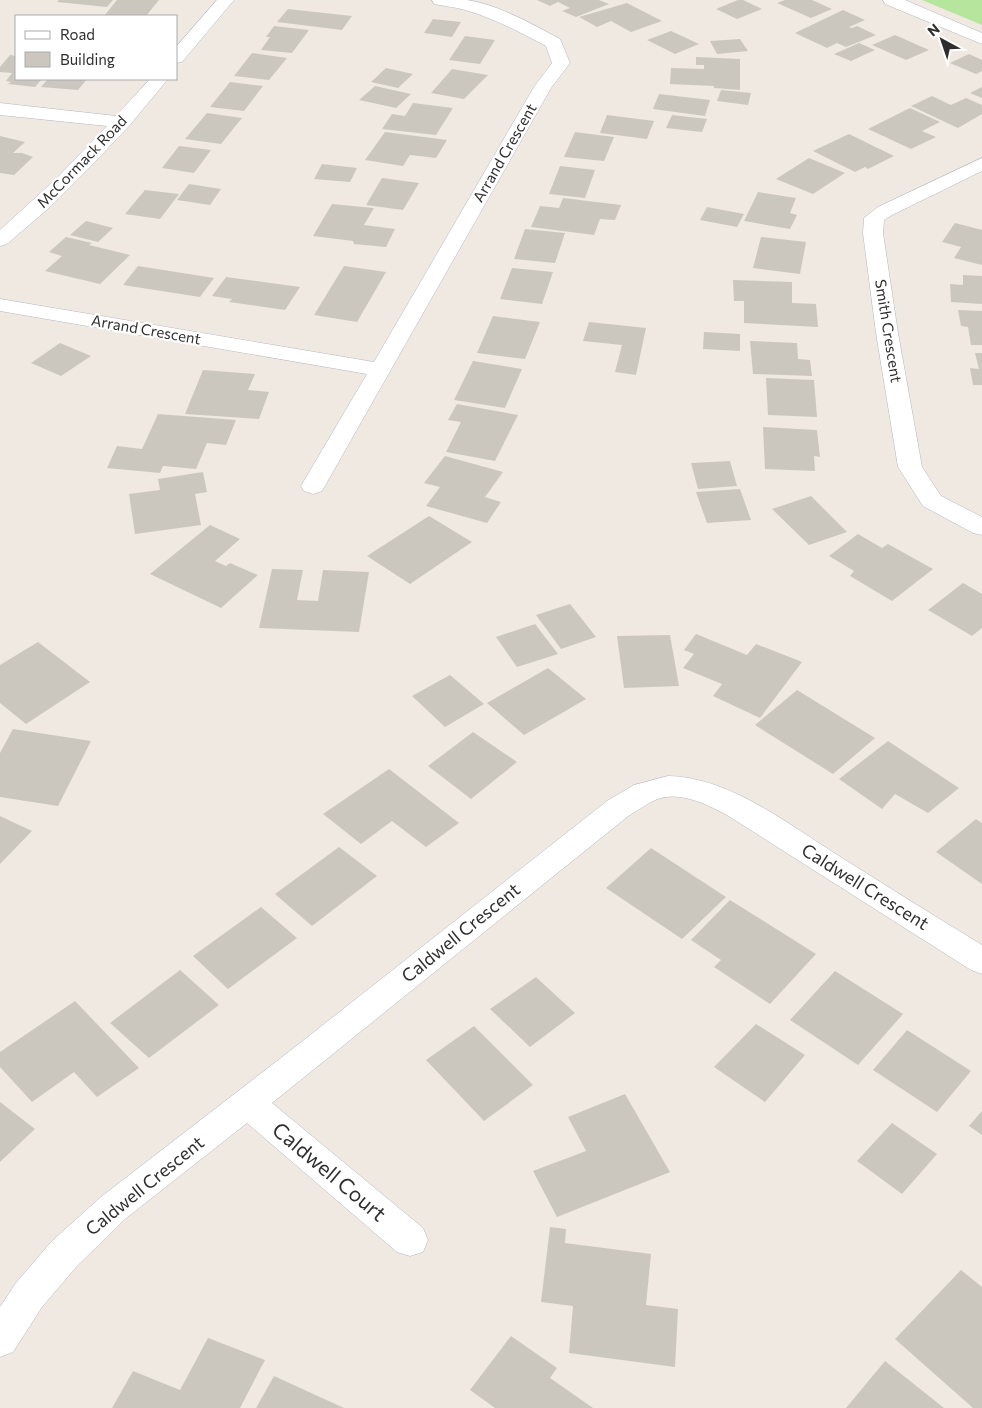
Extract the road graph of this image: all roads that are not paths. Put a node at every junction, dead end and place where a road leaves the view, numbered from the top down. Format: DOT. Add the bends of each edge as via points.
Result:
graph roads {
  1 [pos="226,0"];
  2 [pos="440,0"];
  3 [pos="891,0"];
  4 [pos="982,38"];
  5 [pos="178,56"];
  6 [pos="157,80"];
  7 [pos="0,109"];
  8 [pos="122,122"];
  9 [pos="982,164"];
  10 [pos="0,240"];
  11 [pos="0,305"];
  12 [pos="381,370"];
  13 [pos="312,486"];
  14 [pos="982,527"];
  15 [pos="982,961"];
  16 [pos="248,1103"];
  17 [pos="410,1240"];
  18 [pos="0,1339"];
  1 -- 5 [label="street"];
  2 -- 12 [label="street, Arrand Crescent" via="480,8 515,22 554,43 561,63 543,87"];
  3 -- 4 [label="street"];
  6 -- 8 [label="street, McCormack Road"];
  7 -- 8 [label="street"];
  8 -- 10 [label="street, McCormack Road" via="53,194"];
  9 -- 14 [label="street, Smith Crescent" via="874,218 887,334 910,467 932,501"];
  11 -- 12 [label="street, Arrand Crescent"];
  12 -- 13 [label="street, Arrand Crescent"];
  15 -- 16 [label="street, Caldwell Crescent" via="737,807 707,792 676,785 645,792 617,810"];
  16 -- 17 [label="street, Caldwell Court"];
  16 -- 18 [label="street, Caldwell Crescent" via="113,1208 64,1254 29,1295"];
}
